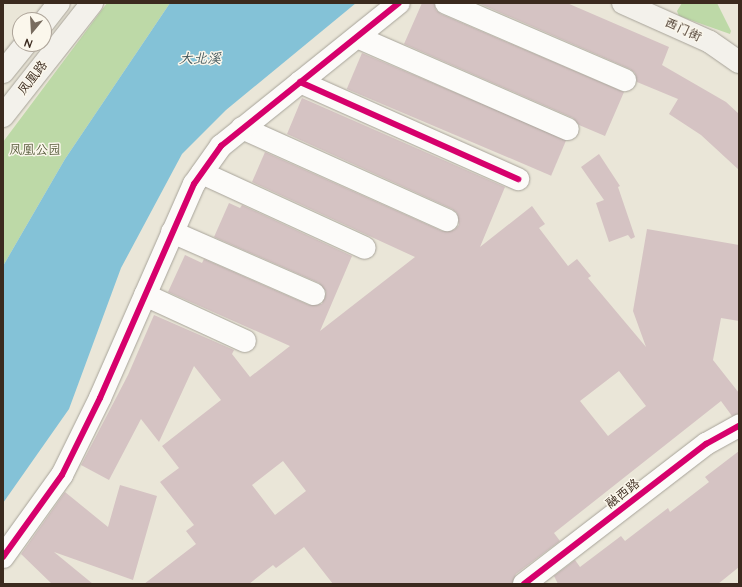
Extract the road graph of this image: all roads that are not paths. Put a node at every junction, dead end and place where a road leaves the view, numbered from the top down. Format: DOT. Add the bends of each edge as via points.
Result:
graph roads {
  1 [pos="59,3"];
  2 [pos="92,3"];
  3 [pos="399,3"];
  4 [pos="446,3"];
  5 [pos="623,3"];
  6 [pos="52,12"];
  7 [pos="358,37"];
  8 [pos="19,52"];
  9 [pos="739,62"];
  10 [pos="3,72"];
  11 [pos="625,80"];
  12 [pos="300,82"];
  13 [pos="3,116"];
  14 [pos="242,128"];
  15 [pos="568,129"];
  16 [pos="202,173"];
  17 [pos="518,179"];
  18 [pos="447,220"];
  19 [pos="172,232"];
  20 [pos="365,248"];
  21 [pos="314,294"];
  22 [pos="144,295"];
  23 [pos="245,341"];
  24 [pos="739,426"];
  25 [pos="3,557"];
  26 [pos="524,584"];
  1 -- 6 [label="street"];
  2 -- 13 [label="street, 凤凰路"];
  3 -- 7 [label="street"];
  4 -- 11 [label="street"];
  5 -- 9 [label="street, 西门街" via="710,42"];
  7 -- 12 [label="street"];
  7 -- 15 [label="street"];
  8 -- 10 [label="street, 凤凰路"];
  12 -- 14 [label="street"];
  12 -- 17 [label="street"];
  14 -- 16 [label="street" via="221,146"];
  14 -- 18 [label="street"];
  16 -- 19 [label="street" via="194,184"];
  16 -- 20 [label="street"];
  19 -- 21 [label="street"];
  19 -- 22 [label="street"];
  22 -- 23 [label="street"];
  22 -- 25 [label="street" via="100,398 62,474"];
  24 -- 26 [label="street, 融西路" via="706,444"];
}
